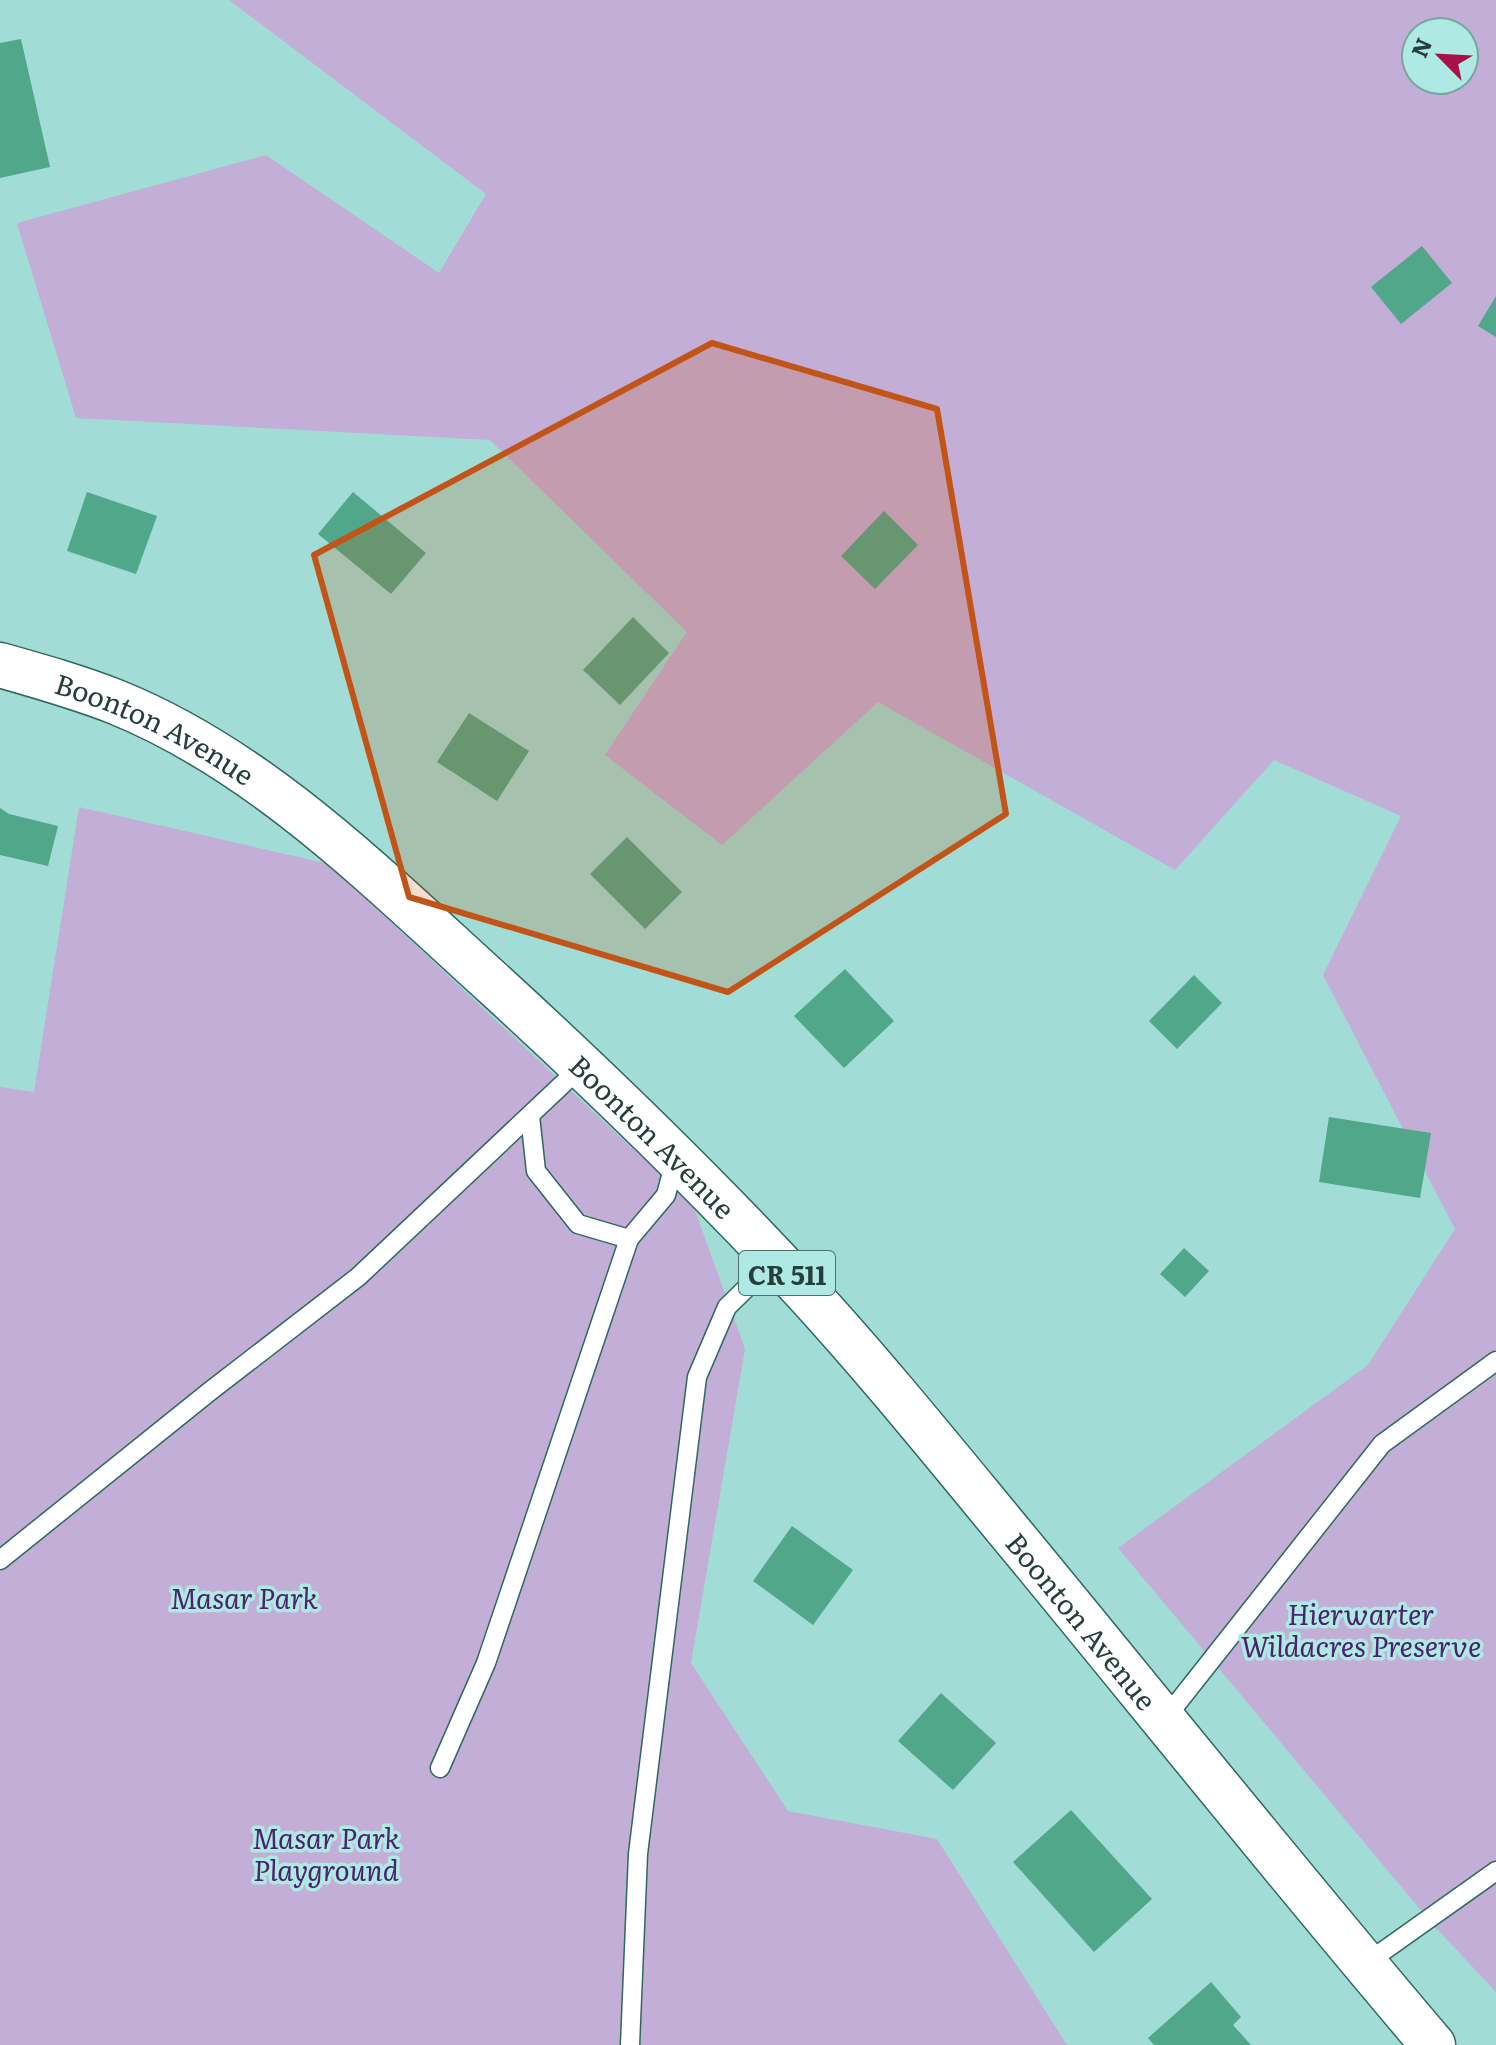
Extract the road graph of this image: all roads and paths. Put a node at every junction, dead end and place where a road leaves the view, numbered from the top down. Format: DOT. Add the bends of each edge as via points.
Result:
graph roads {
  1 [pos="0,665"];
  2 [pos="583,1065"];
  3 [pos="530,1116"];
  4 [pos="671,1175"];
  5 [pos="629,1239"];
  6 [pos="774,1261"];
  7 [pos="1496,1361"];
  8 [pos="0,1560"];
  9 [pos="1164,1720"];
  10 [pos="440,1768"];
  11 [pos="1496,1871"];
  12 [pos="1365,1964"];
  13 [pos="630,2045"];
  14 [pos="1433,2045"];
  1 -- 2 [label="main road, Boonton Avenue / CR 511" via="118,703 262,785 337,842"];
  2 -- 3 [label="lane"];
  2 -- 4 [label="main road, Boonton Avenue / CR 511"];
  3 -- 5 [label="lane" via="536,1171 578,1224"];
  3 -- 8 [label="lane" via="358,1277"];
  4 -- 5 [label="lane"];
  4 -- 6 [label="main road, Boonton Avenue / CR 511" via="710,1190"];
  5 -- 10 [label="lane" via="486,1663"];
  6 -- 9 [label="main road, Boonton Avenue / CR 511" via="937,1444"];
  6 -- 13 [label="lane" via="727,1307 697,1377 638,1854"];
  7 -- 9 [label="lane" via="1382,1444"];
  9 -- 12 [label="main road, Boonton Avenue / CR 511"];
  11 -- 12 [label="lane"];
  12 -- 14 [label="main road, Boonton Avenue / CR 511"];
}
